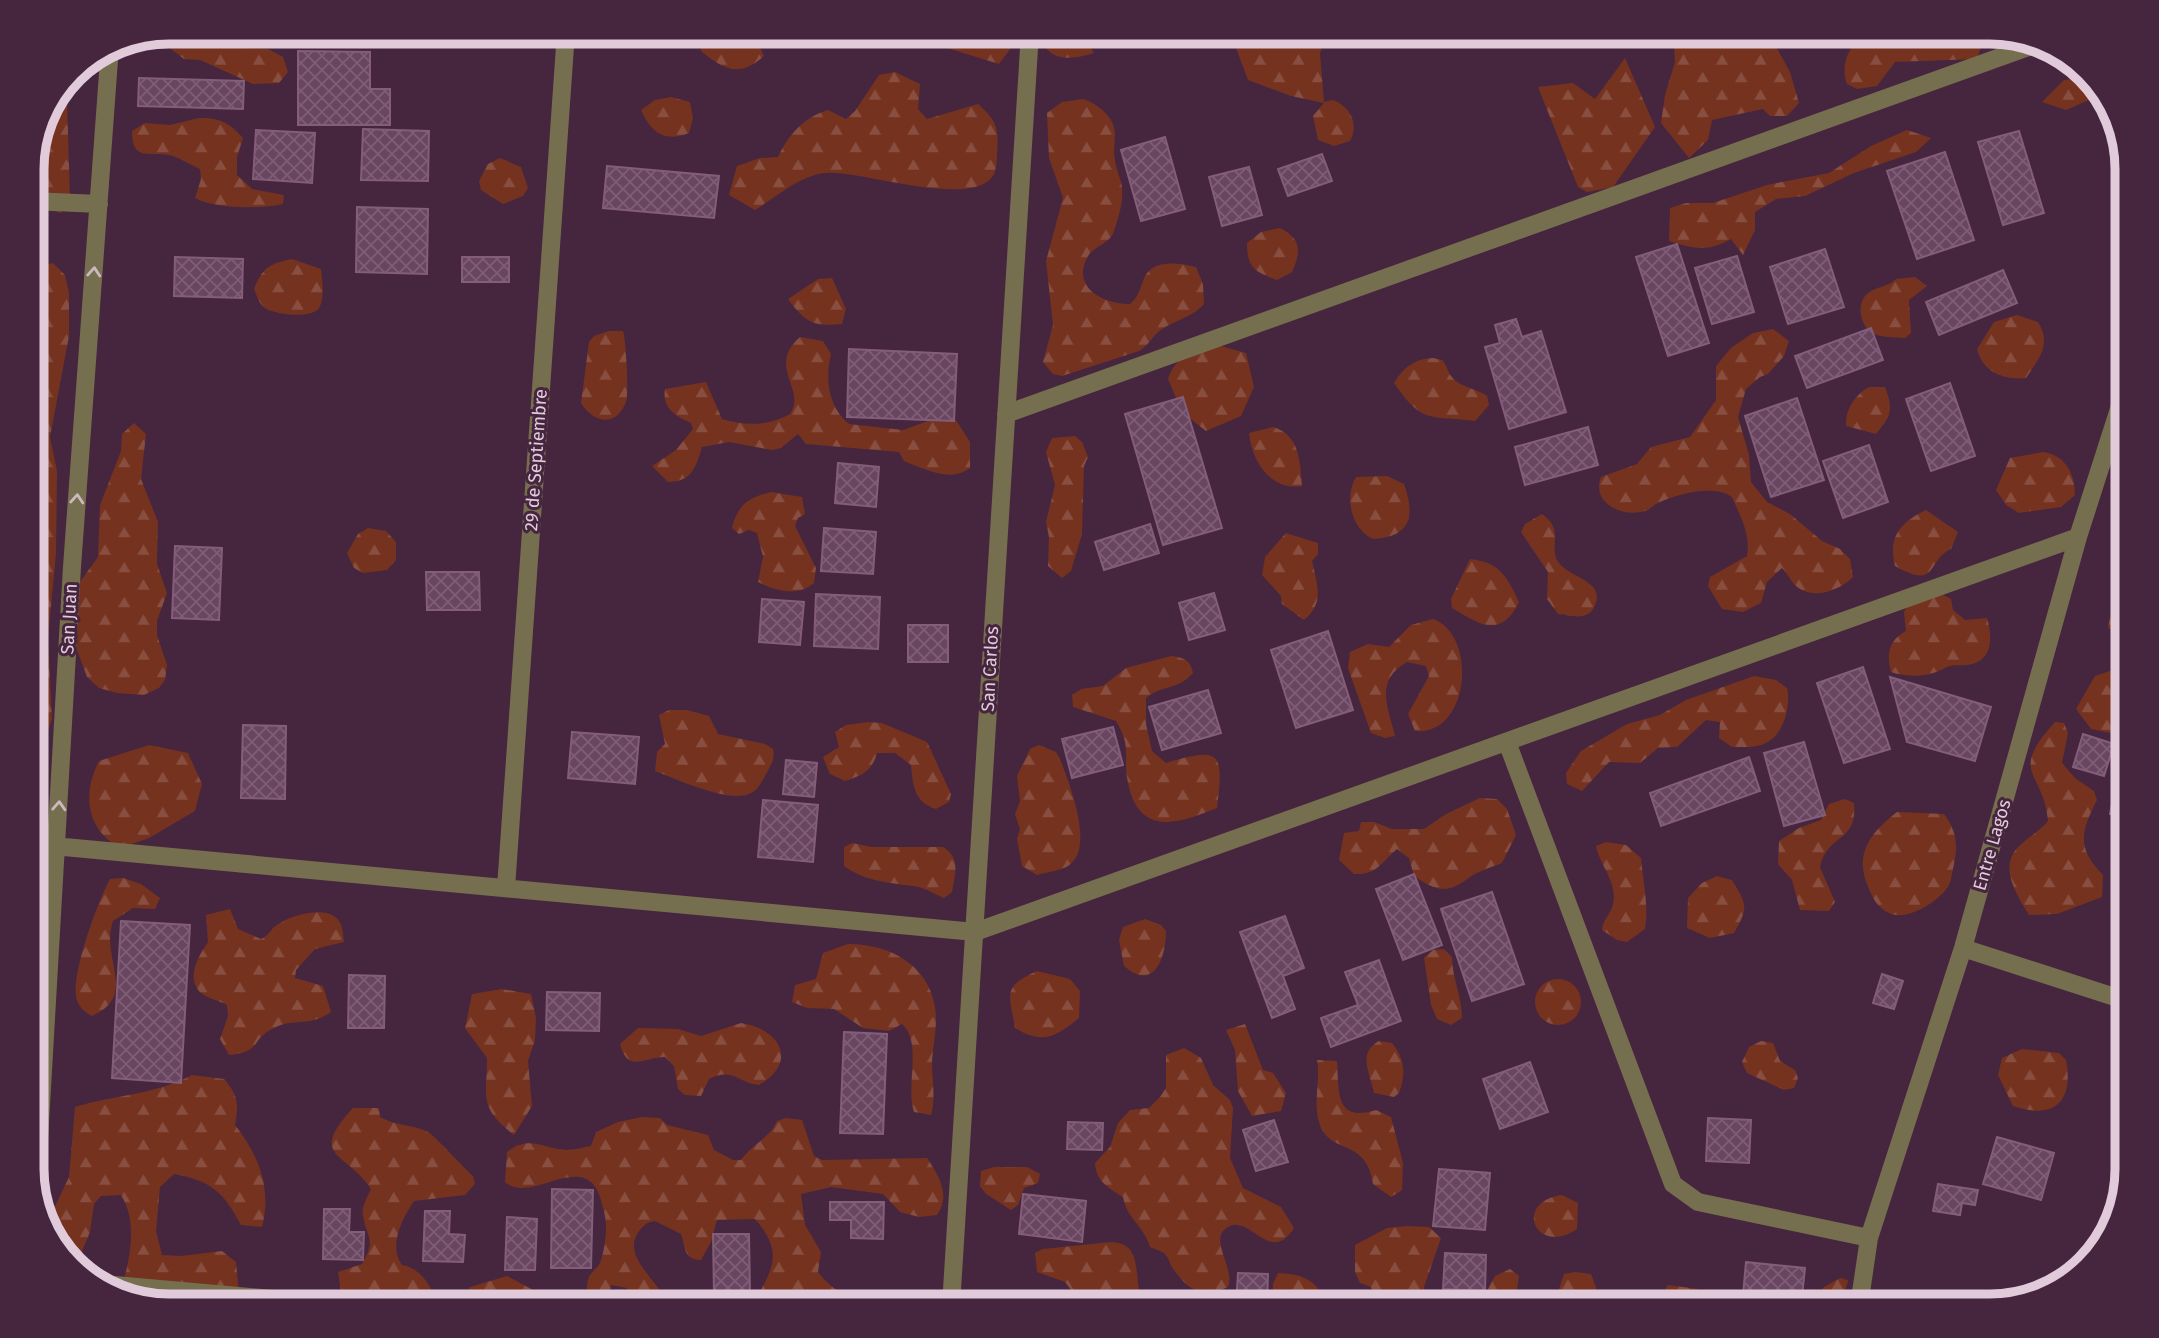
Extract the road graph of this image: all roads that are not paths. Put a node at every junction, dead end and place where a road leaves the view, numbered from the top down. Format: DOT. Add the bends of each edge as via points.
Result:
graph roads {
  1 [pos="565,44"];
  2 [pos="1029,44"];
  3 [pos="2024,48"];
  4 [pos="109,59"];
  5 [pos="44,202"];
  6 [pos="99,205"];
  7 [pos="1006,414"];
  8 [pos="2115,421"];
  9 [pos="2078,537"];
  10 [pos="1507,743"];
  11 [pos="44,844"];
  12 [pos="57,845"];
  13 [pos="506,888"];
  14 [pos="975,932"];
  15 [pos="1963,948"];
  16 [pos="2115,996"];
  17 [pos="44,1060"];
  18 [pos="1869,1238"];
  19 [pos="124,1286"];
  20 [pos="212,1294"];
  21 [pos="952,1294"];
  22 [pos="1861,1294"];
  1 -- 13 [label="street, 29 de Septiembre"];
  2 -- 7 [label="street, San Carlos"];
  3 -- 7 [label="street"];
  4 -- 6 [label="street, San Juan"];
  5 -- 6 [label="street"];
  12 -- 6 [label="street, San Juan, one-way"];
  7 -- 14 [label="street, San Carlos"];
  8 -- 9 [label="street, Entre Lagos"];
  9 -- 10 [label="street"];
  9 -- 15 [label="street, Entre Lagos"];
  10 -- 14 [label="street"];
  10 -- 18 [label="street" via="1672,1184 1698,1202"];
  11 -- 12 [label="street"];
  12 -- 13 [label="street"];
  12 -- 17 [label="street, San Juan"];
  13 -- 14 [label="street"];
  14 -- 21 [label="street, San Carlos"];
  15 -- 16 [label="street"];
  15 -- 18 [label="street, Entre Lagos"];
  18 -- 22 [label="street, Entre Lagos"];
  19 -- 20 [label="street"];
}
